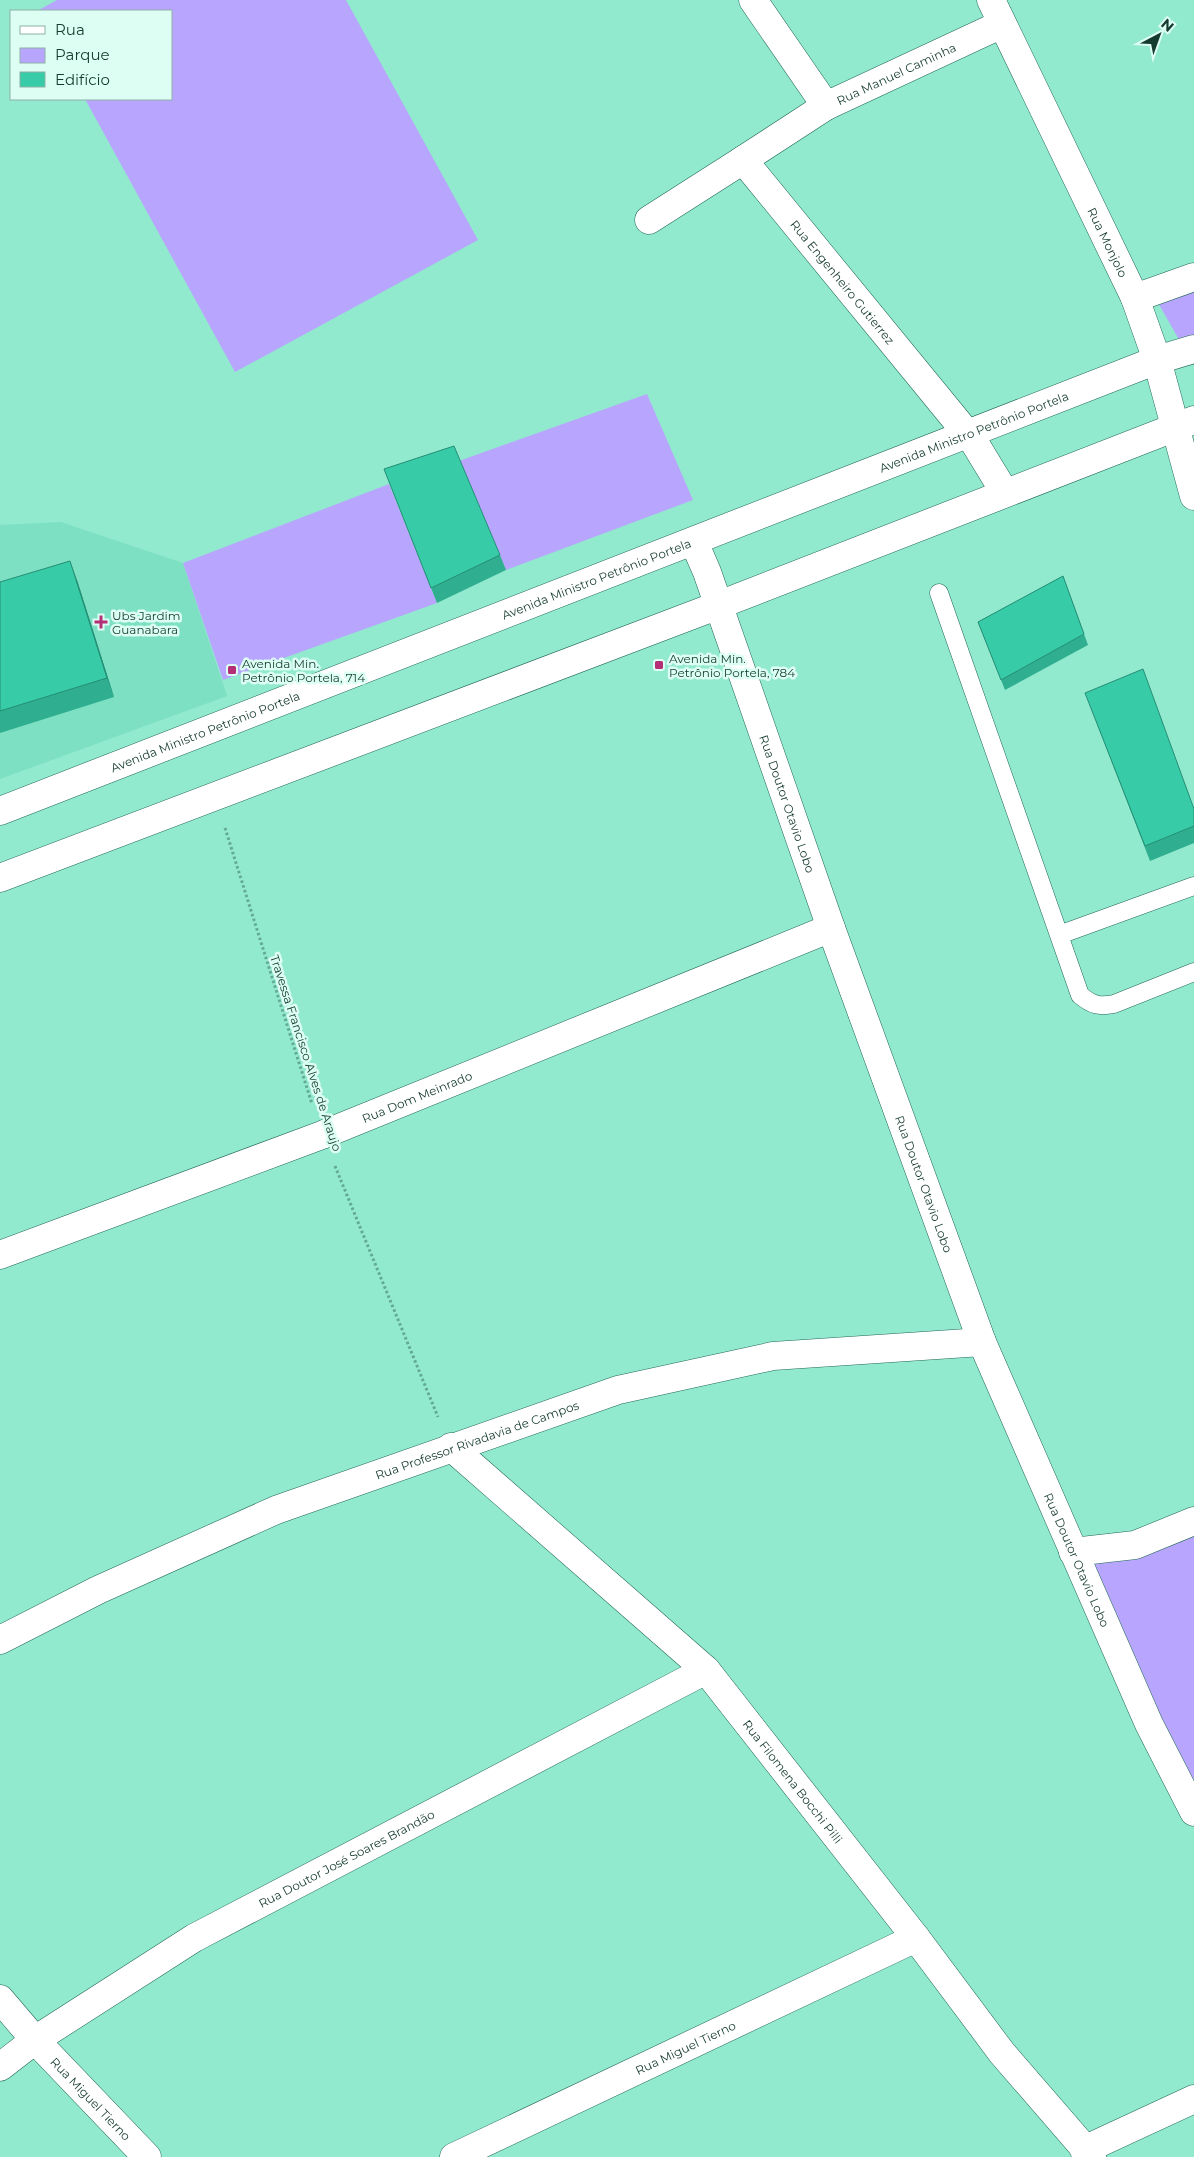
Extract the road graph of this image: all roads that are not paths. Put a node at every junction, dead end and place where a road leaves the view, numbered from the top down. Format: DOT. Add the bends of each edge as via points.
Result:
graph roads {
  1 [pos="753,0"];
  2 [pos="996,12"];
  3 [pos="826,106"];
  4 [pos="743,160"];
  5 [pos="649,220"];
  6 [pos="1194,277"];
  7 [pos="1135,298"];
  8 [pos="1194,349"];
  9 [pos="1157,360"];
  10 [pos="1184,424"];
  11 [pos="968,434"];
  12 [pos="1005,493"];
  13 [pos="1194,496"];
  14 [pos="694,542"];
  15 [pos="939,593"];
  16 [pos="719,605"];
  17 [pos="0,812"];
  18 [pos="0,878"];
  19 [pos="1194,886"];
  20 [pos="831,928"];
  21 [pos="1059,935"];
  22 [pos="1194,972"];
  23 [pos="0,1255"];
  24 [pos="982,1342"];
  25 [pos="451,1447"];
  26 [pos="1194,1521"];
  27 [pos="1073,1552"];
  28 [pos="0,1640"];
  29 [pos="706,1670"];
  30 [pos="1194,1812"];
  31 [pos="916,1938"];
  32 [pos="0,1999"];
  33 [pos="35,2040"];
  34 [pos="0,2067"];
  35 [pos="1194,2100"];
  36 [pos="470,2154"];
  37 [pos="1088,2154"];
  38 [pos="147,2157"];
  1 -- 3 [label="street, Rua Manuel Caminha"];
  2 -- 3 [label="street, Rua Manuel Caminha"];
  2 -- 7 [label="street, Rua Monjolo"];
  3 -- 4 [label="street"];
  4 -- 5 [label="street"];
  4 -- 11 [label="street, Rua Engenheiro Gutierrez"];
  6 -- 7 [label="street"];
  7 -- 9 [label="street, Rua Monjolo"];
  8 -- 9 [label="street, Avenida Ministro Petrônio Portela"];
  9 -- 10 [label="street, Rua Monjolo"];
  9 -- 11 [label="street, Avenida Ministro Petrônio Portela"];
  10 -- 12 [label="street"];
  10 -- 13 [label="street, Rua Monjolo"];
  11 -- 12 [label="street, Rua Engenheiro Gutierrez"];
  11 -- 14 [label="street, Avenida Ministro Petrônio Portela"];
  12 -- 16 [label="street"];
  14 -- 16 [label="street, Rua Doutor Otavio Lobo"];
  14 -- 17 [label="street, Avenida Ministro Petrônio Portela"];
  15 -- 21 [label="lane"];
  16 -- 18 [label="street"];
  16 -- 20 [label="street, Rua Doutor Otavio Lobo"];
  19 -- 21 [label="lane"];
  20 -- 23 [label="street, Rua Dom Meinrado" via="322,1135"];
  20 -- 24 [label="street, Rua Doutor Otavio Lobo"];
  21 -- 22 [label="lane" via="1080,995 1089,1003 1101,1006 1114,1004"];
  24 -- 25 [label="street, Rua Professor Rivadavia de Campos" via="773,1356 618,1390"];
  24 -- 27 [label="street, Rua Doutor Otavio Lobo"];
  25 -- 28 [label="street, Rua Professor Rivadavia de Campos" via="276,1510 98,1590"];
  25 -- 29 [label="street, Rua Filomena Bocchi Pilli"];
  26 -- 27 [label="street" via="1135,1545"];
  27 -- 30 [label="street, Rua Doutor Otavio Lobo" via="1149,1724"];
  29 -- 31 [label="street, Rua Filomena Bocchi Pilli"];
  29 -- 33 [label="street, Rua Doutor José Soares Brandão" via="194,1938"];
  31 -- 36 [label="street, Rua Miguel Tierno"];
  31 -- 37 [label="street, Rua Filomena Bocchi Pilli" via="1002,2053"];
  32 -- 33 [label="street, Rua Miguel Tierno"];
  33 -- 34 [label="street, Rua Doutor José Soares Brandão"];
  33 -- 38 [label="street, Rua Miguel Tierno"];
  35 -- 37 [label="street"];
}
